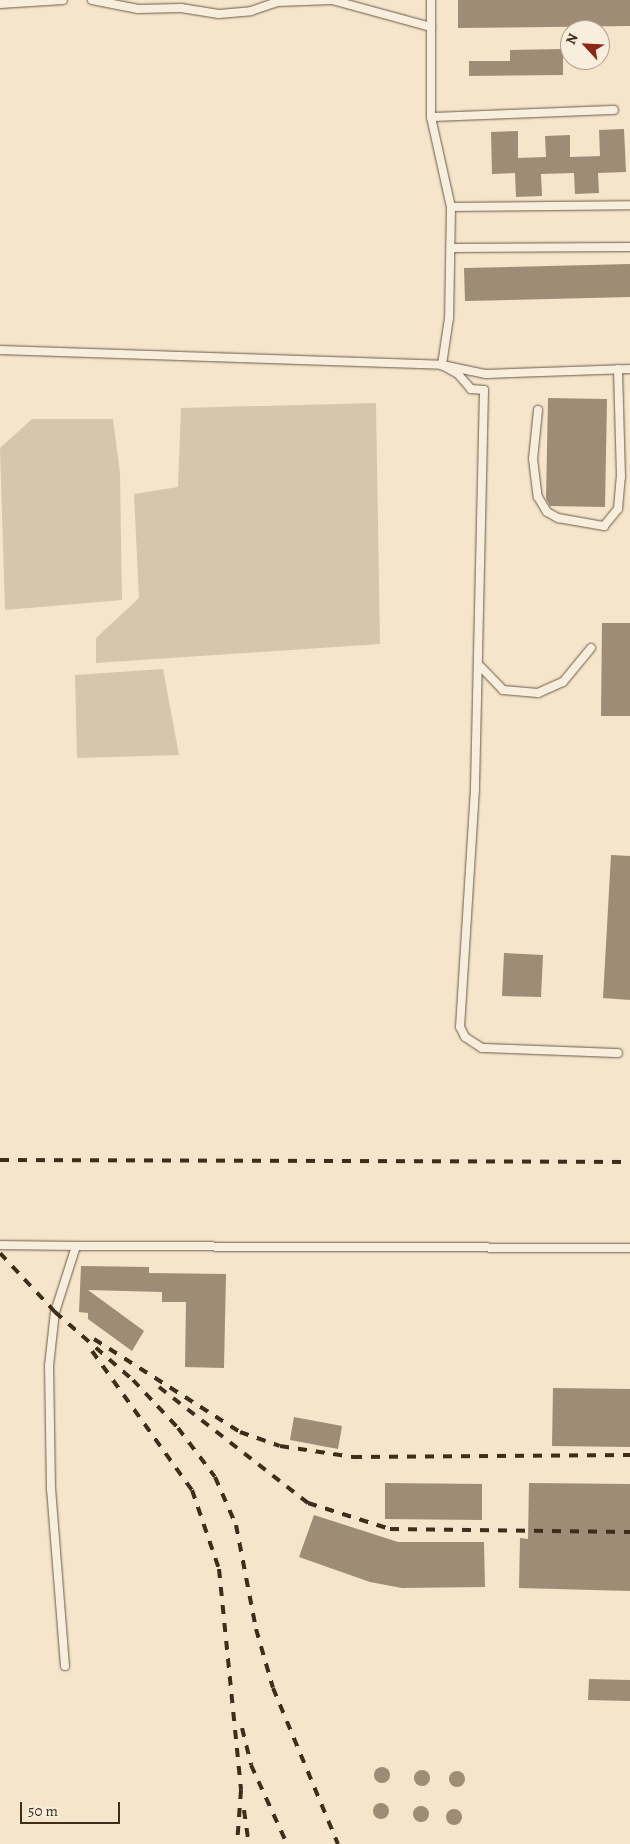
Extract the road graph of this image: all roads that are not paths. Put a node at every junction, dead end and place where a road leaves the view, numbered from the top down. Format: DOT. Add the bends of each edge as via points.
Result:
graph roads {
  1 [pos="63,0"];
  2 [pos="92,0"];
  3 [pos="431,0"];
  4 [pos="0,4"];
  5 [pos="431,27"];
  6 [pos="614,110"];
  7 [pos="430,117"];
  8 [pos="630,205"];
  9 [pos="451,207"];
  10 [pos="630,247"];
  11 [pos="451,248"];
  12 [pos="0,350"];
  13 [pos="442,366"];
  14 [pos="630,368"];
  15 [pos="618,369"];
  16 [pos="486,374"];
  17 [pos="484,390"];
  18 [pos="538,410"];
  19 [pos="591,648"];
  20 [pos="478,664"];
  21 [pos="618,1052"];
  22 [pos="0,1245"];
  23 [pos="76,1246"];
  24 [pos="630,1248"];
  25 [pos="65,1666"];
  1 -- 4 [label="lane"];
  2 -- 5 [label="lane" via="138,9 181,8 219,14 251,11 277,2 332,0"];
  3 -- 5 [label="lane"];
  5 -- 7 [label="lane"];
  6 -- 7 [label="lane"];
  7 -- 9 [label="lane"];
  8 -- 9 [label="lane"];
  9 -- 11 [label="lane"];
  10 -- 11 [label="lane"];
  11 -- 13 [label="lane"];
  12 -- 13 [label="lane"];
  13 -- 16 [label="lane"];
  13 -- 17 [label="lane" via="458,374 471,390"];
  14 -- 15 [label="lane"];
  15 -- 16 [label="lane"];
  15 -- 18 [label="lane" via="621,477 618,510 604,526 558,518 546,512 538,497 533,459"];
  16 -- 17 [label="lane"];
  17 -- 20 [label="lane"];
  19 -- 20 [label="lane" via="562,682 538,693 518,694 502,690"];
  20 -- 21 [label="lane" via="475,789 460,1027 465,1037 482,1048"];
  22 -- 23 [label="lane"];
  23 -- 24 [label="lane"];
  23 -- 25 [label="lane" via="55,1312 49,1366 51,1490"];
}
